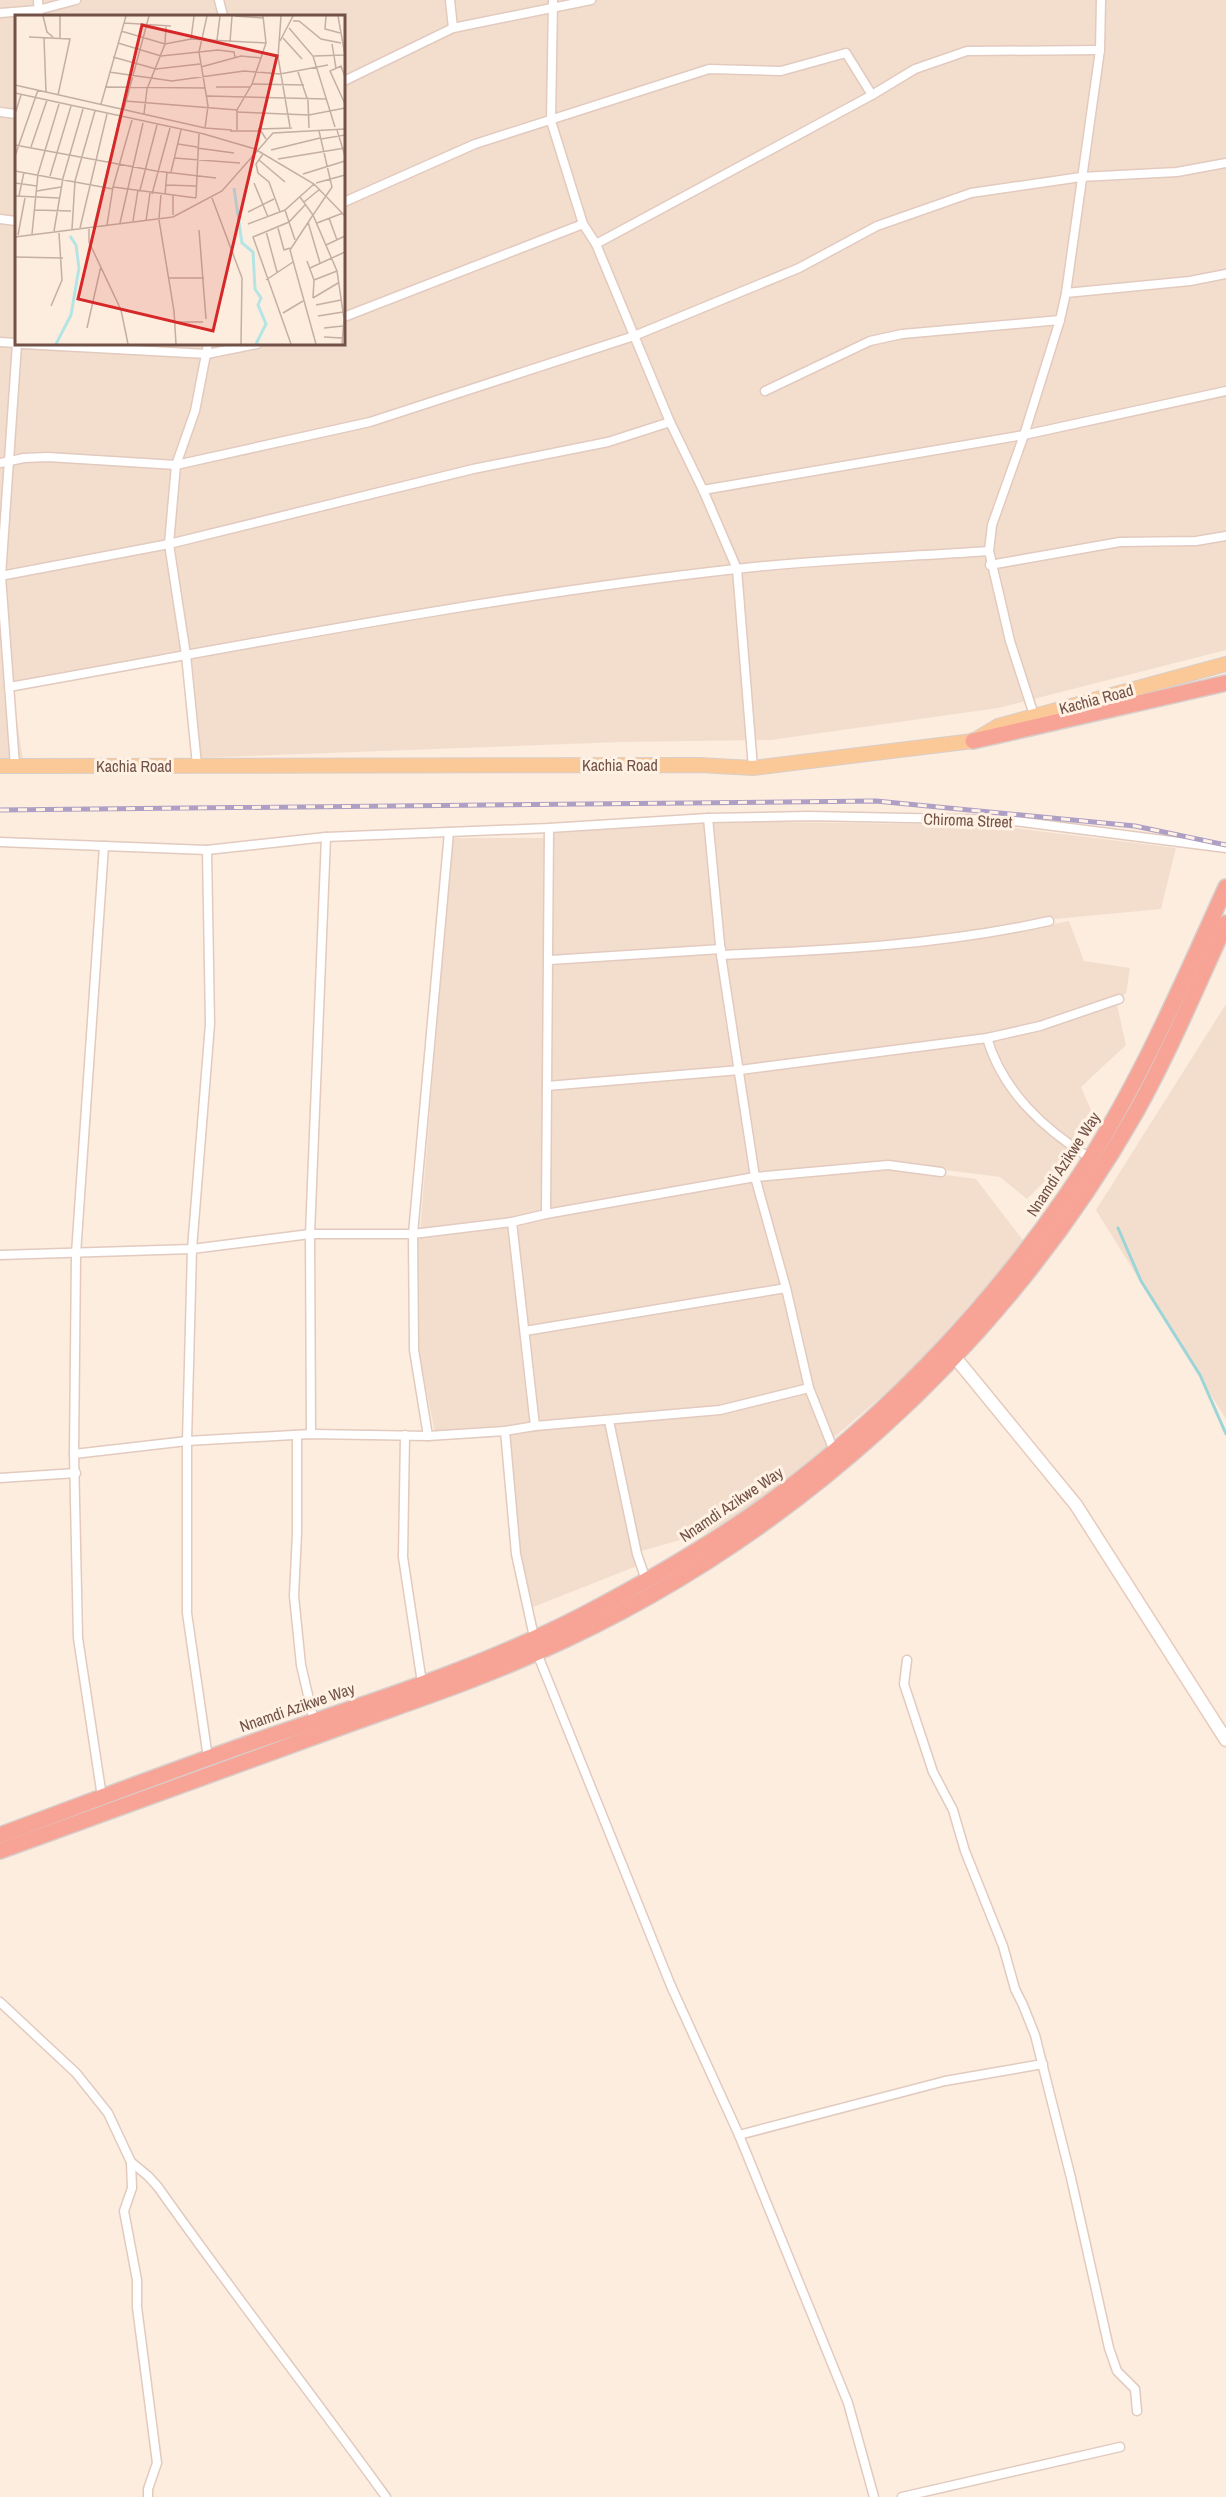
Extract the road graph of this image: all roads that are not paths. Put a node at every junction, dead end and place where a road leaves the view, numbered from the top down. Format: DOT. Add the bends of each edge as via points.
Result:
graph roads {
  1 [pos="38,0"];
  2 [pos="76,0"];
  3 [pos="219,0"];
  4 [pos="450,0"];
  5 [pos="591,0"];
  6 [pos="1101,0"];
  7 [pos="553,3"];
  8 [pos="0,13"];
  9 [pos="38,13"];
  10 [pos="223,15"];
  11 [pos="453,28"];
  12 [pos="1100,50"];
  13 [pos="345,81"];
  14 [pos="872,95"];
  15 [pos="0,112"];
  16 [pos="15,114"];
  17 [pos="551,121"];
  18 [pos="1226,163"];
  19 [pos="1080,177"];
  20 [pos="345,202"];
  21 [pos="0,219"];
  22 [pos="15,221"];
  23 [pos="583,224"];
  24 [pos="596,244"];
  25 [pos="1226,274"];
  26 [pos="1066,293"];
  27 [pos="345,317"];
  28 [pos="1060,320"];
  29 [pos="634,336"];
  30 [pos="0,342"];
  31 [pos="15,343"];
  32 [pos="17,345"];
  33 [pos="41,345"];
  34 [pos="208,345"];
  35 [pos="252,345"];
  36 [pos="207,354"];
  37 [pos="765,391"];
  38 [pos="1226,391"];
  39 [pos="670,422"];
  40 [pos="1024,435"];
  41 [pos="4,463"];
  42 [pos="176,465"];
  43 [pos="703,490"];
  44 [pos="1226,536"];
  45 [pos="169,544"];
  46 [pos="989,550"];
  47 [pos="990,565"];
  48 [pos="737,568"];
  49 [pos="0,576"];
  50 [pos="186,655"];
  51 [pos="1226,664"];
  52 [pos="1226,683"];
  53 [pos="9,687"];
  54 [pos="1034,716"];
  55 [pos="973,741"];
  56 [pos="197,765"];
  57 [pos="0,766"];
  58 [pos="15,766"];
  59 [pos="753,768"];
  60 [pos="708,818"];
  61 [pos="549,828"];
  62 [pos="449,832"];
  63 [pos="327,837"];
  64 [pos="0,842"];
  65 [pos="104,846"];
  66 [pos="1226,848"];
  67 [pos="207,850"];
  68 [pos="1226,887"];
  69 [pos="1049,921"];
  70 [pos="1226,923"];
  71 [pos="721,952"];
  72 [pos="550,960"];
  73 [pos="1119,999"];
  74 [pos="987,1038"];
  75 [pos="740,1070"];
  76 [pos="546,1086"];
  77 [pos="1090,1158"];
  78 [pos="941,1172"];
  79 [pos="755,1177"];
  80 [pos="546,1214"];
  81 [pos="512,1222"];
  82 [pos="310,1234"];
  83 [pos="413,1234"];
  84 [pos="192,1249"];
  85 [pos="76,1254"];
  86 [pos="0,1255"];
  87 [pos="786,1288"];
  88 [pos="525,1331"];
  89 [pos="954,1356"];
  90 [pos="809,1388"];
  91 [pos="609,1421"];
  92 [pos="535,1426"];
  93 [pos="505,1431"];
  94 [pos="311,1434"];
  95 [pos="405,1435"];
  96 [pos="297,1436"];
  97 [pos="428,1436"];
  98 [pos="187,1441"];
  99 [pos="834,1451"];
  100 [pos="74,1454"];
  101 [pos="76,1473"];
  102 [pos="0,1478"];
  103 [pos="646,1580"];
  104 [pos="534,1637"];
  105 [pos="537,1653"];
  106 [pos="907,1660"];
  107 [pos="422,1683"];
  108 [pos="314,1721"];
  109 [pos="1226,1740"];
  110 [pos="208,1758"];
  111 [pos="102,1797"];
  112 [pos="0,1834"];
  113 [pos="0,1851"];
  114 [pos="0,2002"];
  115 [pos="1043,2064"];
  116 [pos="739,2135"];
  117 [pos="131,2162"];
  118 [pos="1137,2411"];
  119 [pos="1120,2447"];
  120 [pos="148,2497"];
  121 [pos="386,2497"];
  122 [pos="874,2497"];
  123 [pos="902,2497"];
  1 -- 9 [label="street"];
  2 -- 9 [label="street"];
  3 -- 10 [label="street"];
  4 -- 11 [label="street"];
  5 -- 7 [label="street"];
  6 -- 12 [label="street"];
  7 -- 11 [label="street"];
  7 -- 17 [label="street"];
  8 -- 9 [label="street"];
  11 -- 13 [label="street"];
  12 -- 14 [label="street" via="967,51 915,69"];
  12 -- 19 [label="street"];
  14 -- 17 [label="street" via="846,53 781,71 709,69"];
  14 -- 24 [label="street"];
  15 -- 16 [label="street"];
  17 -- 20 [label="street" via="476,144"];
  17 -- 23 [label="street"];
  18 -- 19 [label="street" via="1177,172"];
  19 -- 26 [label="street"];
  19 -- 29 [label="street" via="971,193 877,226 799,268"];
  21 -- 22 [label="street"];
  23 -- 24 [label="street"];
  23 -- 27 [label="street"];
  24 -- 29 [label="street"];
  25 -- 26 [label="street"];
  26 -- 28 [label="street"];
  28 -- 37 [label="street" via="902,334 870,341"];
  28 -- 40 [label="street"];
  29 -- 39 [label="street"];
  29 -- 42 [label="street" via="370,422"];
  30 -- 31 [label="street"];
  32 -- 41 [label="street"];
  33 -- 36 [label="street"];
  34 -- 36 [label="street"];
  35 -- 36 [label="street"];
  36 -- 42 [label="street" via="195,411"];
  38 -- 40 [label="street"];
  39 -- 43 [label="street"];
  39 -- 45 [label="street" via="608,442 473,469"];
  40 -- 43 [label="street"];
  40 -- 46 [label="street" via="992,525"];
  41 -- 42 [label="street" via="48,457"];
  41 -- 49 [label="street"];
  42 -- 45 [label="street"];
  43 -- 48 [label="street"];
  44 -- 47 [label="street" via="1196,541 1120,542"];
  45 -- 49 [label="street"];
  45 -- 50 [label="street"];
  46 -- 47 [label="street"];
  46 -- 48 [label="street"];
  47 -- 54 [label="street"];
  48 -- 50 [label="street" via="382,620"];
  48 -- 59 [label="street"];
  49 -- 53 [label="street"];
  50 -- 53 [label="street"];
  50 -- 56 [label="street"];
  51 -- 54 [label="main road, Kachia Road"];
  52 -- 55 [label="highway"];
  53 -- 58 [label="street"];
  54 -- 55 [label="main road, Kachia Road" via="998,726"];
  55 -- 59 [label="main road, Kachia Road"];
  56 -- 58 [label="main road, Kachia Road"];
  56 -- 59 [label="main road, Kachia Road"];
  57 -- 58 [label="main road, Kachia Road"];
  60 -- 61 [label="street, Chiroma Street"];
  60 -- 66 [label="street, Chiroma Street" via="1007,820"];
  60 -- 71 [label="street"];
  61 -- 62 [label="street, Chiroma Street"];
  61 -- 72 [label="street"];
  62 -- 63 [label="street, Chiroma Street"];
  62 -- 83 [label="street"];
  63 -- 67 [label="street, Chiroma Street"];
  63 -- 82 [label="street"];
  64 -- 65 [label="street, Chiroma Street"];
  65 -- 67 [label="street, Chiroma Street"];
  65 -- 85 [label="street"];
  67 -- 84 [label="street" via="210,1024"];
  68 -- 77 [label="highway, Nnamdi Azikwe Way" via="1155,1041"];
  69 -- 71 [label="street" via="999,932 861,949"];
  70 -- 89 [label="highway, Nnamdi Azikwe Way" via="1168,1050 1097,1175 1025,1276"];
  71 -- 72 [label="street"];
  71 -- 75 [label="street"];
  72 -- 76 [label="street"];
  73 -- 74 [label="street" via="1040,1026"];
  74 -- 75 [label="street"];
  74 -- 77 [label="street" via="1004,1076 1029,1110"];
  75 -- 76 [label="street"];
  75 -- 79 [label="street"];
  76 -- 80 [label="street"];
  77 -- 99 [label="highway, Nnamdi Azikwe Way" via="1040,1231 979,1306 927,1365"];
  78 -- 79 [label="street" via="888,1165"];
  79 -- 80 [label="street"];
  79 -- 87 [label="street"];
  80 -- 81 [label="street"];
  81 -- 83 [label="street"];
  81 -- 88 [label="street"];
  82 -- 83 [label="street"];
  82 -- 84 [label="street"];
  82 -- 94 [label="street"];
  83 -- 97 [label="street" via="414,1350"];
  84 -- 85 [label="street"];
  84 -- 98 [label="street"];
  85 -- 86 [label="street"];
  85 -- 100 [label="street"];
  87 -- 88 [label="street"];
  87 -- 90 [label="street"];
  88 -- 92 [label="street"];
  89 -- 105 [label="highway, Nnamdi Azikwe Way" via="871,1438 769,1520 651,1596"];
  89 -- 109 [label="street" via="1076,1505"];
  90 -- 91 [label="street" via="720,1410"];
  90 -- 99 [label="street"];
  91 -- 92 [label="street"];
  91 -- 103 [label="street"];
  92 -- 93 [label="street"];
  93 -- 97 [label="street"];
  93 -- 104 [label="street" via="516,1554"];
  94 -- 95 [label="street"];
  94 -- 96 [label="street"];
  95 -- 97 [label="street"];
  95 -- 107 [label="street" via="403,1557"];
  96 -- 98 [label="street"];
  96 -- 108 [label="street" via="294,1596 301,1665"];
  98 -- 100 [label="street"];
  98 -- 110 [label="street" via="187,1613"];
  99 -- 103 [label="highway, Nnamdi Azikwe Way" via="726,1532"];
  100 -- 101 [label="street"];
  101 -- 102 [label="street"];
  101 -- 111 [label="street" via="78,1638"];
  103 -- 104 [label="highway, Nnamdi Azikwe Way"];
  104 -- 107 [label="highway, Nnamdi Azikwe Way"];
  105 -- 113 [label="highway, Nnamdi Azikwe Way"];
  105 -- 116 [label="street" via="671,1986"];
  106 -- 115 [label="street" via="904,1684 933,1772 953,1810"];
  107 -- 108 [label="highway, Nnamdi Azikwe Way"];
  108 -- 110 [label="highway, Nnamdi Azikwe Way"];
  110 -- 111 [label="highway, Nnamdi Azikwe Way"];
  111 -- 112 [label="highway, Nnamdi Azikwe Way"];
  114 -- 117 [label="street" via="76,2073 108,2113"];
  115 -- 116 [label="street" via="945,2081"];
  115 -- 118 [label="street" via="1108,2348 1117,2371 1135,2389"];
  116 -- 122 [label="street" via="848,2403"];
  117 -- 120 [label="street" via="132,2188 124,2211 137,2280 157,2463"];
  117 -- 121 [label="street" via="158,2187"];
  119 -- 123 [label="street"];
}
